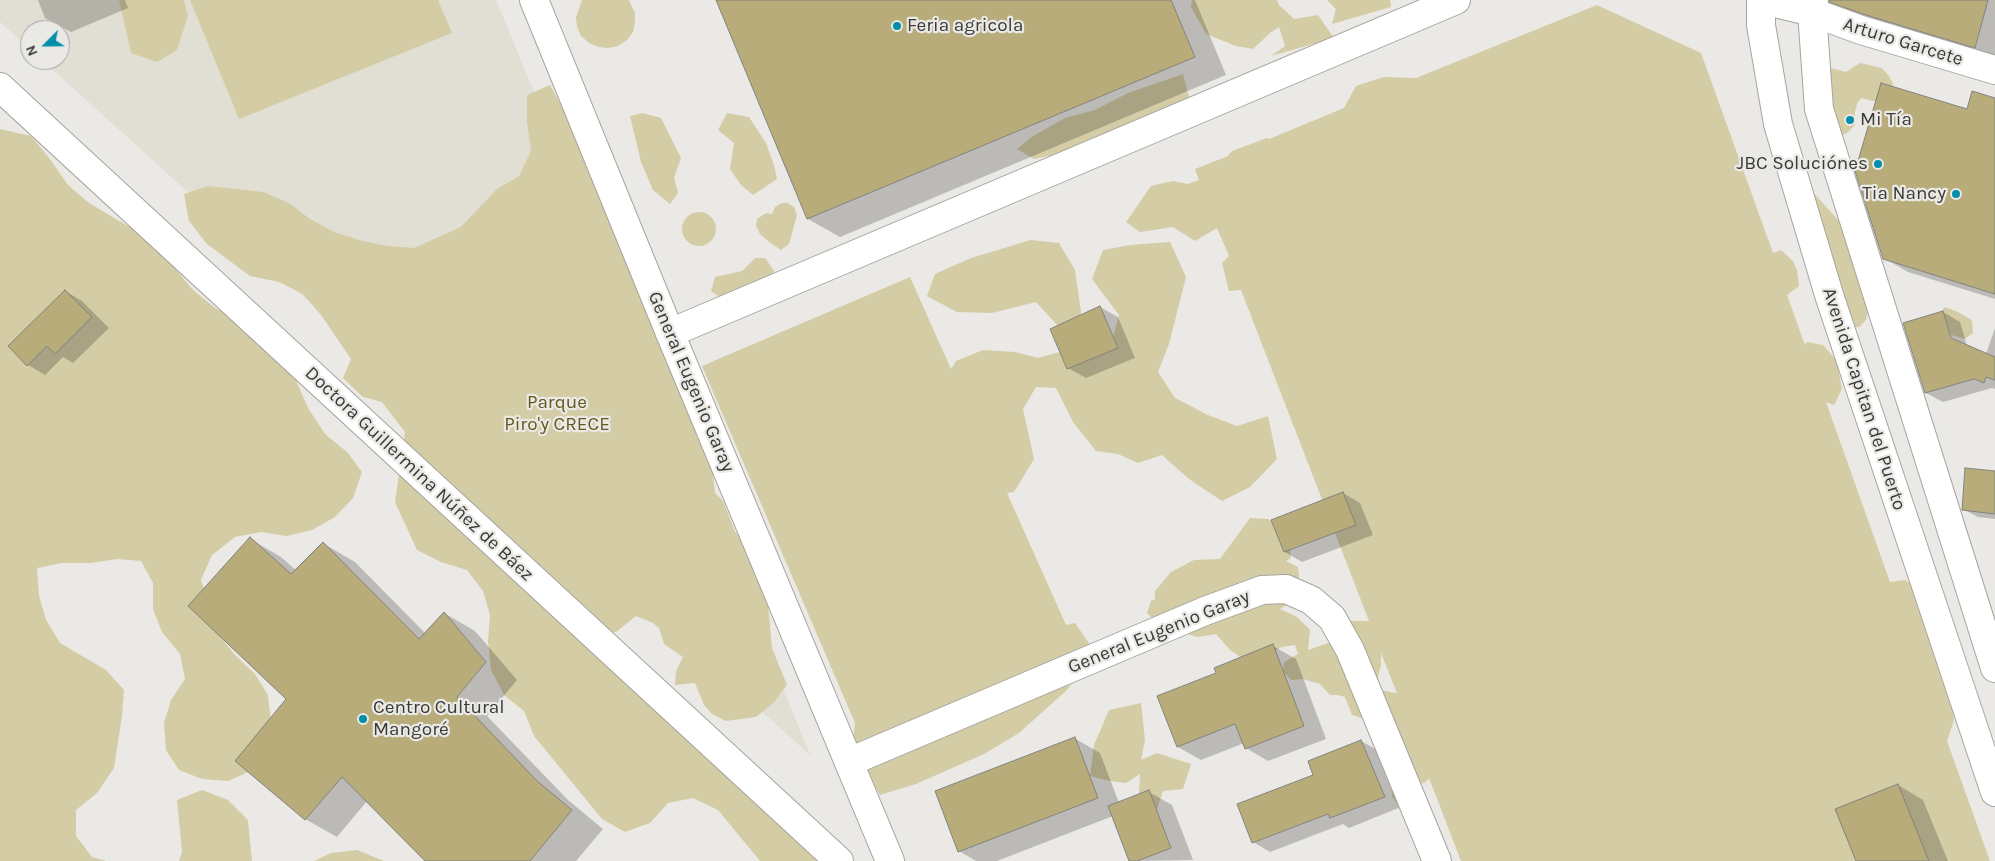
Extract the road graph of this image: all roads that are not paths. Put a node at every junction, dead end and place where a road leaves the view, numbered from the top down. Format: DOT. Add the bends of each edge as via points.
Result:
graph roads {
  1 [pos="534,0"];
  2 [pos="1456,0"];
  3 [pos="1762,0"];
  4 [pos="1813,6"];
  5 [pos="1420,7"];
  6 [pos="1995,70"];
  7 [pos="0,87"];
  8 [pos="670,333"];
  9 [pos="1995,668"];
  10 [pos="850,762"];
  11 [pos="1995,792"];
  12 [pos="839,861"];
  13 [pos="890,861"];
  14 [pos="1437,861"];
  1 -- 8 [label="street, General Eugenio Garay"];
  2 -- 5 [label="street"];
  3 -- 4 [label="street, Arturo Garcete"];
  3 -- 11 [label="street, Avenida Capitan del Puerto" via="1761,25 1778,124 1830,298"];
  4 -- 6 [label="street, Arturo Garcete" via="1861,30"];
  4 -- 9 [label="street" via="1819,109"];
  5 -- 8 [label="street"];
  7 -- 12 [label="street, Doctora Guillermina Núñez de Báez"];
  8 -- 10 [label="street, General Eugenio Garay"];
  10 -- 13 [label="street, General Eugenio Garay"];
  10 -- 14 [label="street, General Eugenio Garay" via="1205,611 1262,590 1286,590 1310,600 1332,618 1350,650"];
}
